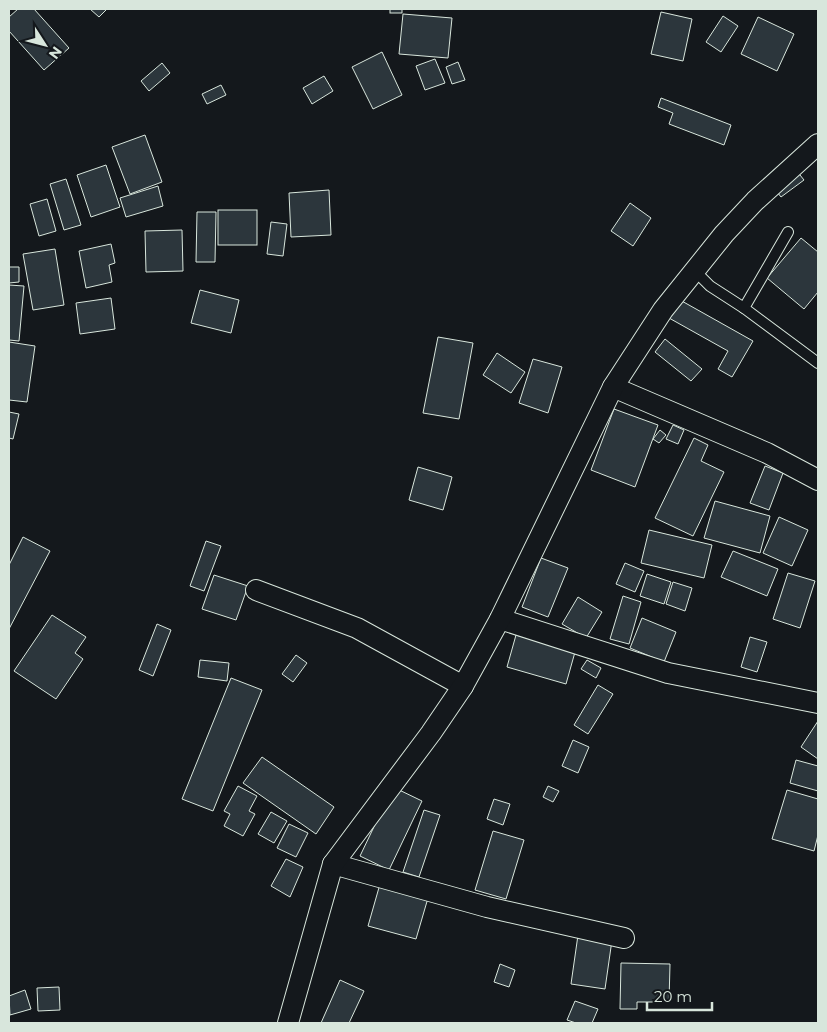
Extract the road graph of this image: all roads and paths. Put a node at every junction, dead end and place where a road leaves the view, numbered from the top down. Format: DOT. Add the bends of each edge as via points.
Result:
graph roads {
  1 [pos="818,144"];
  2 [pos="788,232"];
  3 [pos="695,271"];
  4 [pos="744,308"];
  5 [pos="818,363"];
  6 [pos="613,387"];
  7 [pos="818,480"];
  8 [pos="256,590"];
  9 [pos="500,619"];
  10 [pos="463,686"];
  11 [pos="818,703"];
  12 [pos="333,864"];
  13 [pos="624,938"];
  14 [pos="288,1023"];
  1 -- 3 [label="street" via="755,201"];
  2 -- 4 [label="lane"];
  3 -- 4 [label="lane" via="710,286"];
  3 -- 6 [label="street" via="663,310"];
  4 -- 5 [label="lane"];
  6 -- 7 [label="street" via="767,453"];
  6 -- 9 [label="street"];
  8 -- 10 [label="street" via="356,628"];
  9 -- 10 [label="street"];
  9 -- 11 [label="street" via="668,673"];
  10 -- 12 [label="street"];
  12 -- 13 [label="street" via="487,907"];
  12 -- 14 [label="street"];
}
